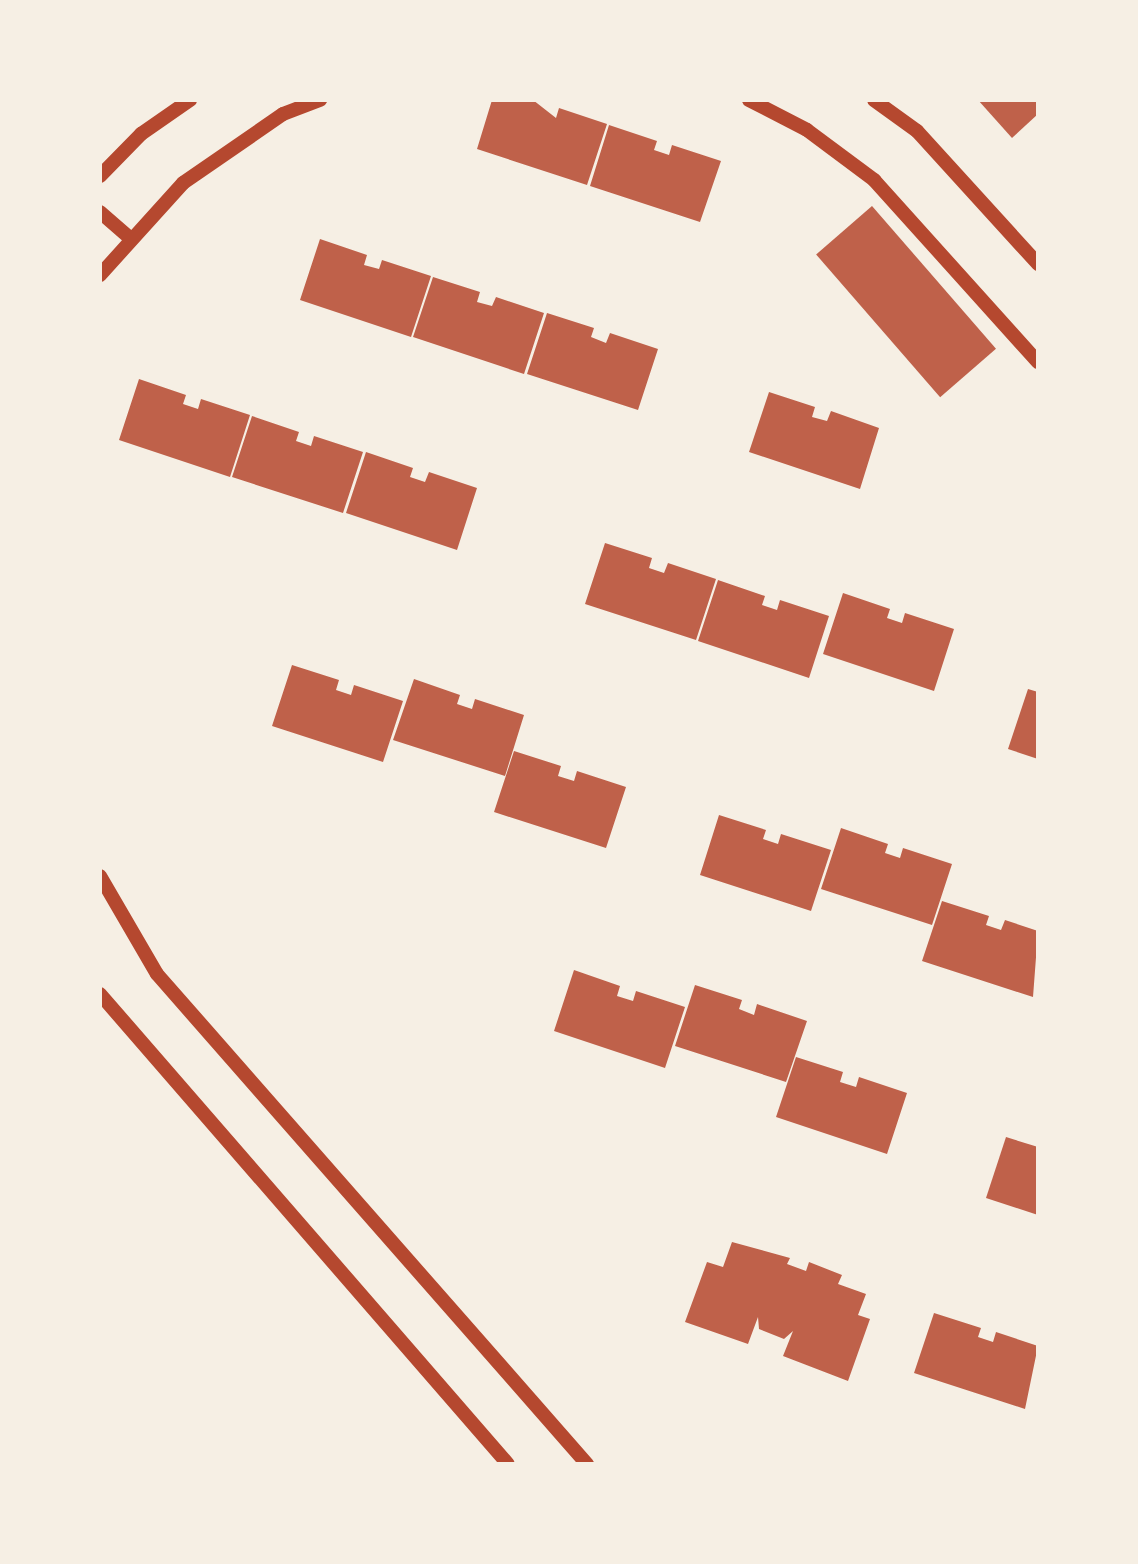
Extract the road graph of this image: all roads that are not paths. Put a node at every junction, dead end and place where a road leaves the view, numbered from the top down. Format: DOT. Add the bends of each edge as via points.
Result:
graph roads {
  1 [pos="190,100"];
  2 [pos="320,100"];
  3 [pos="749,100"];
  4 [pos="874,100"];
  5 [pos="100,176"];
  6 [pos="100,212"];
  7 [pos="130,238"];
  8 [pos="1038,264"];
  9 [pos="100,275"];
  10 [pos="1038,362"];
  11 [pos="100,876"];
  12 [pos="100,994"];
  13 [pos="508,1464"];
  14 [pos="587,1464"];
  1 -- 5 [label="street" via="141,134"];
  2 -- 7 [label="street" via="283,114 183,183"];
  3 -- 10 [label="street" via="807,130 874,180"];
  4 -- 8 [label="street" via="917,131"];
  6 -- 7 [label="street"];
  7 -- 9 [label="street"];
  11 -- 14 [label="street" via="157,974"];
  12 -- 13 [label="street"];
}
